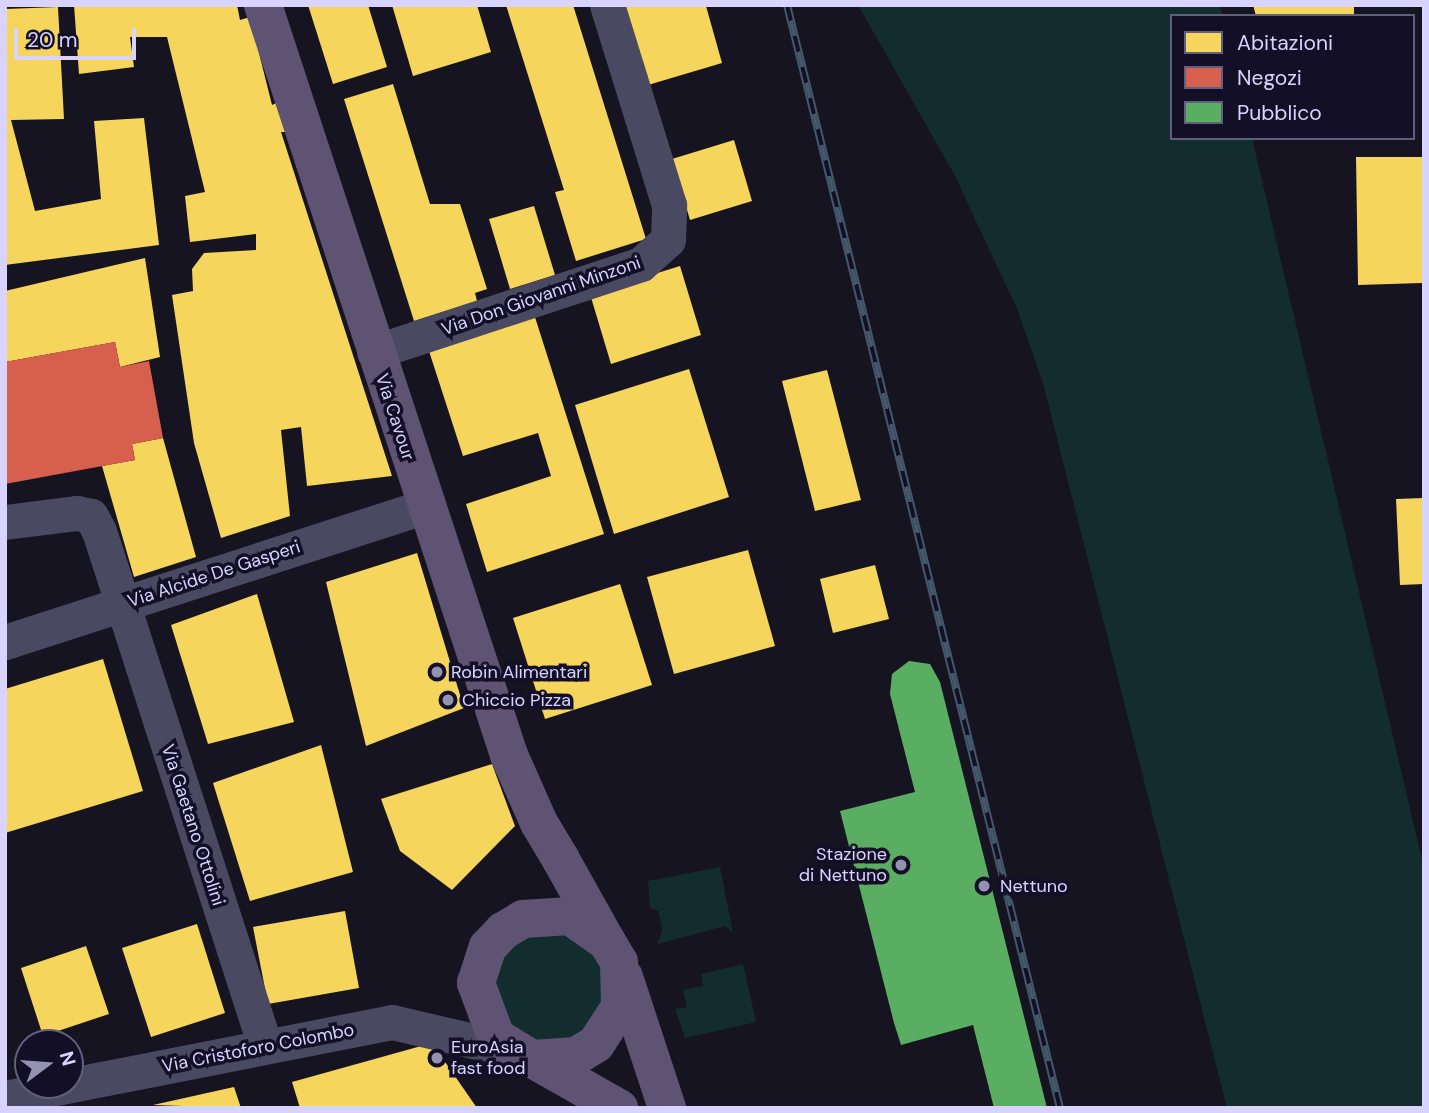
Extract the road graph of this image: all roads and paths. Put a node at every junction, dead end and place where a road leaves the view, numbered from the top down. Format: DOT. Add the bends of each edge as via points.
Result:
graph roads {
  1 [pos="263,5"];
  2 [pos="607,5"];
  3 [pos="374,352"];
  4 [pos="424,507"];
  5 [pos="5,522"];
  6 [pos="120,604"];
  7 [pos="5,642"];
  8 [pos="613,952"];
  9 [pos="265,1046"];
  10 [pos="521,1054"];
  11 [pos="5,1098"];
  12 [pos="619,1108"];
  13 [pos="667,1108"];
  1 -- 3 [label="main road, Via Cavour"];
  2 -- 3 [label="street, Via Don Giovanni Minzoni" via="668,205 668,240 641,264"];
  3 -- 4 [label="main road, Via Cavour"];
  4 -- 6 [label="street, Via Alcide De Gasperi"];
  4 -- 8 [label="main road, Via Cavour" via="539,823"];
  5 -- 6 [label="street, Via Gaetano Ottolini" via="91,516"];
  6 -- 7 [label="street, Via Alcide De Gasperi"];
  6 -- 9 [label="street, Via Gaetano Ottolini"];
  8 -- 10 [label="main road" via="623,985 611,1028 576,1056"];
  8 -- 10 [label="main road" via="570,916 547,914 523,919 488,947 476,983 478,1003 490,1029"];
  8 -- 13 [label="main road, Via Cavour"];
  9 -- 10 [label="street, Via Cristoforo Colombo" via="392,1022"];
  9 -- 11 [label="street, Via Cristoforo Colombo"];
  10 -- 12 [label="main road"];
}
